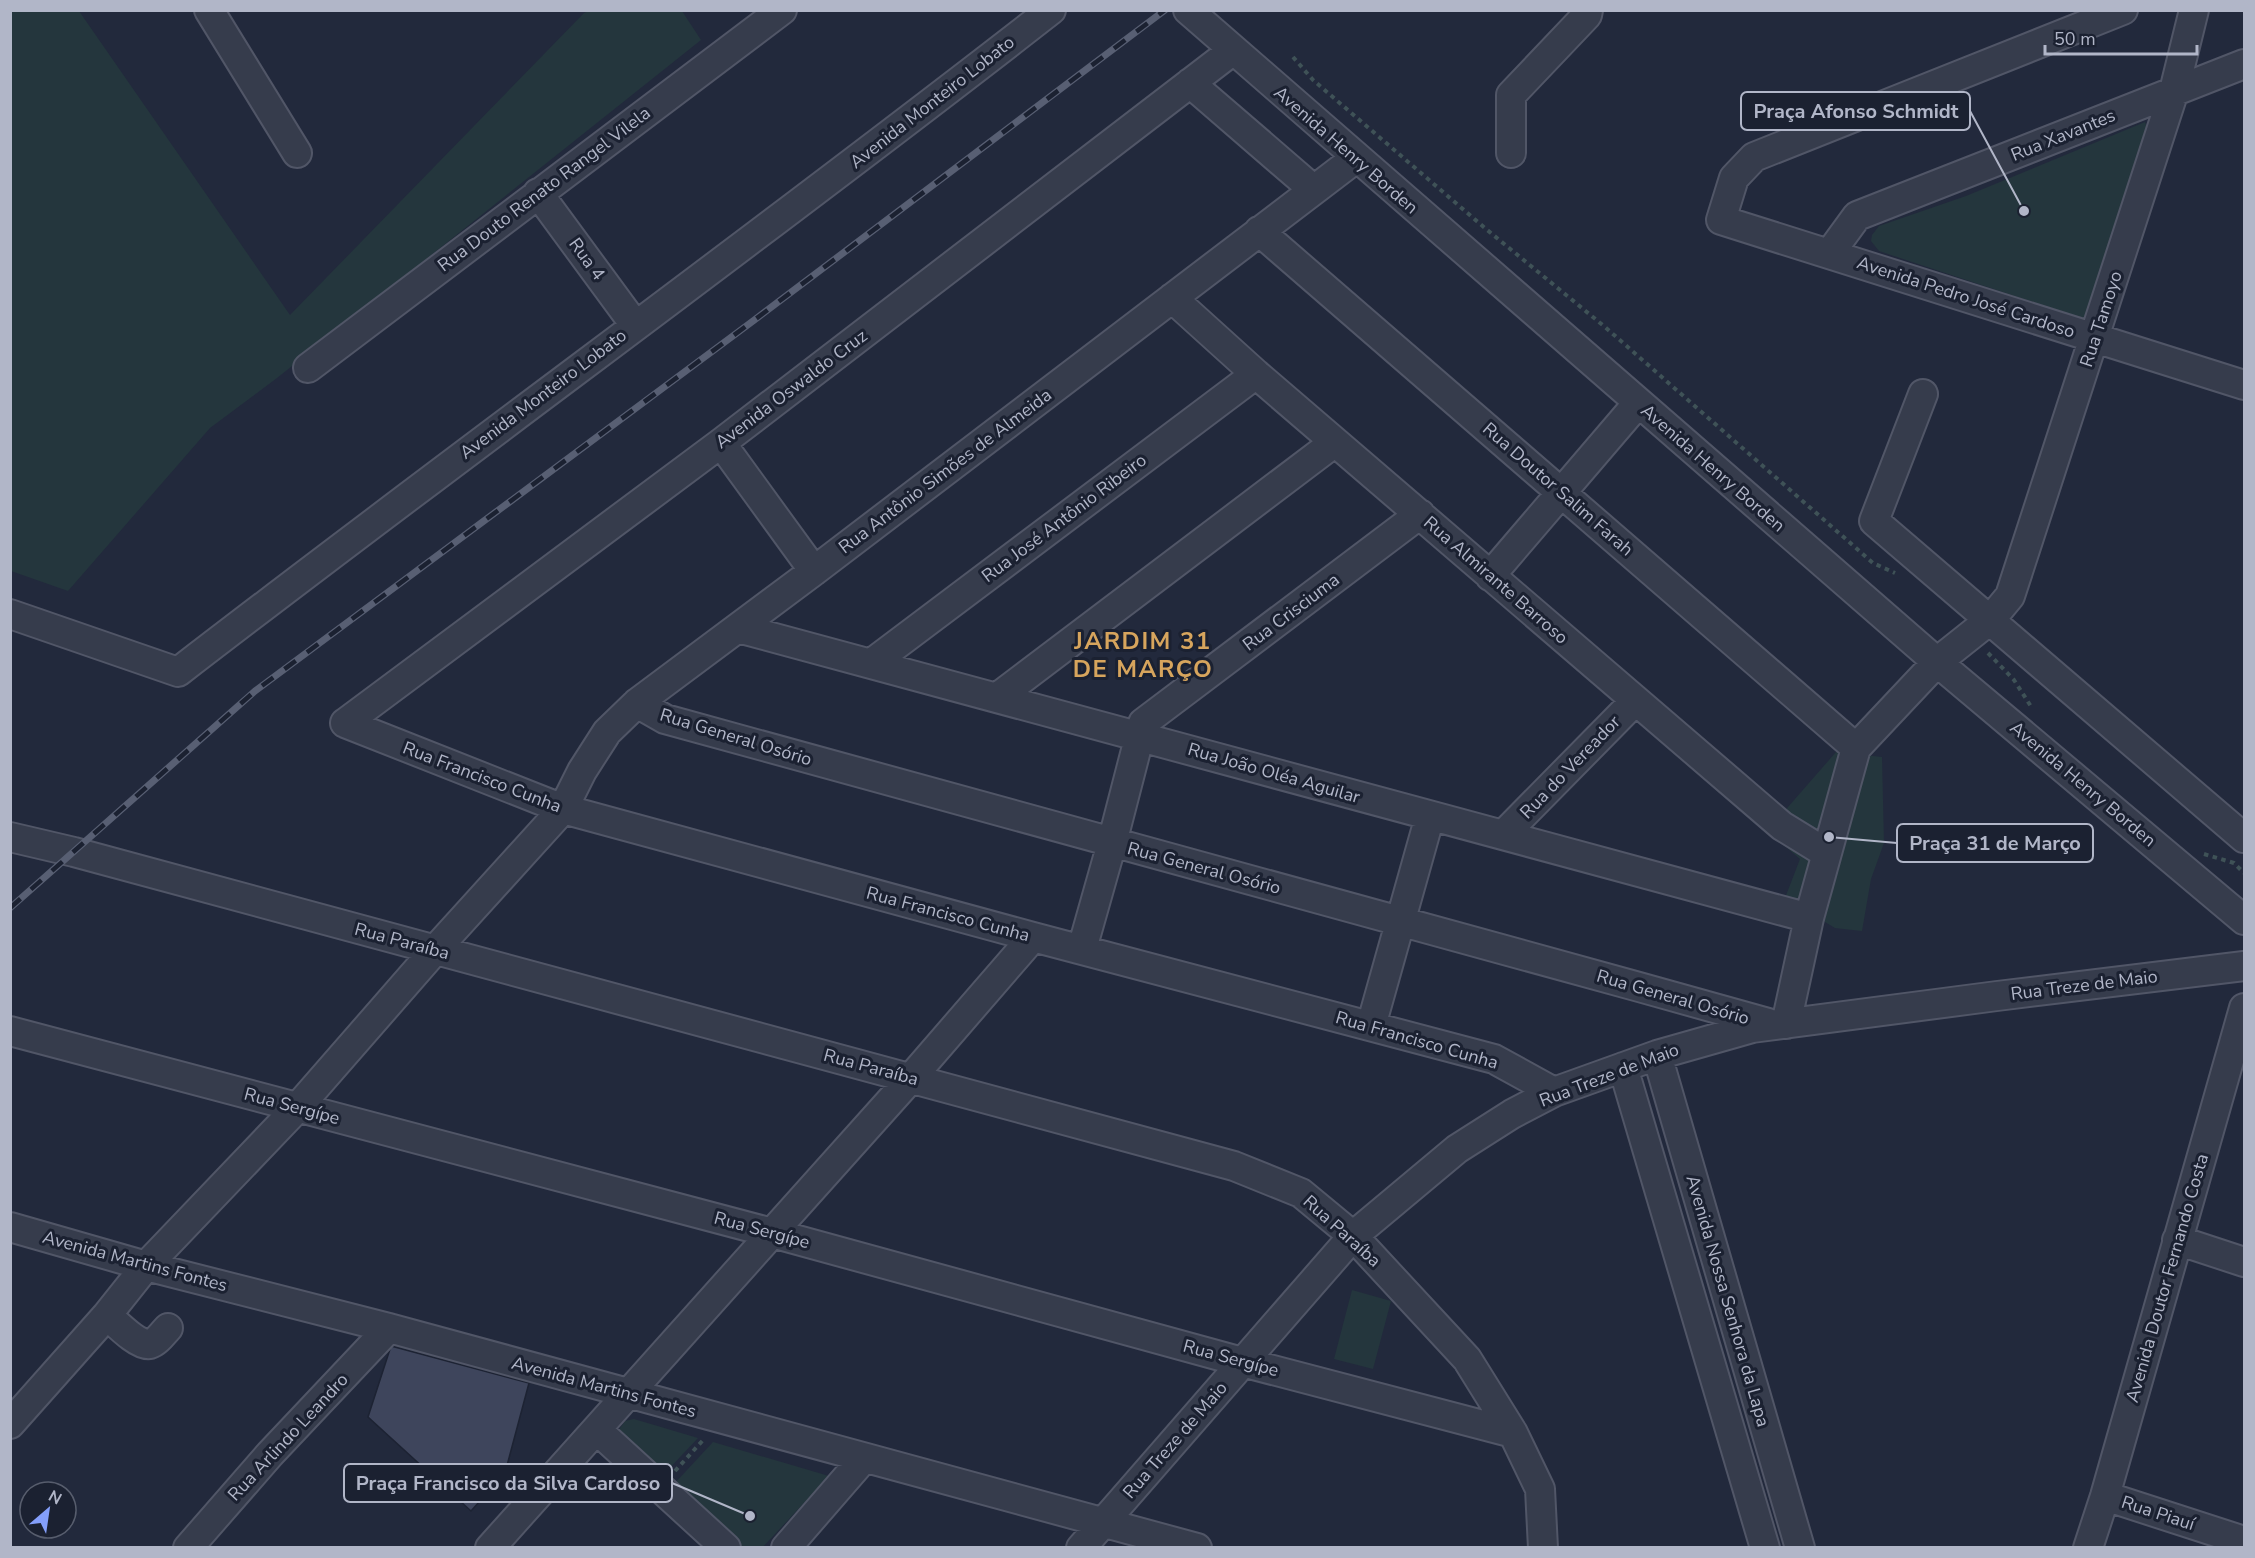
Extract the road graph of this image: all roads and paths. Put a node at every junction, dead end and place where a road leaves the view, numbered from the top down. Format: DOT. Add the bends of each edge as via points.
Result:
graph roads {
  1 [pos="209,10"];
  2 [pos="782,10"];
  3 [pos="1051,10"];
  4 [pos="1188,10"];
  5 [pos="2123,10"];
  6 [pos="2194,10"];
  7 [pos="1592,12"];
  8 [pos="1232,51"];
  9 [pos="1293,57"];
  10 [pos="2244,64"];
  11 [pos="1190,83"];
  12 [pos="2174,91"];
  13 [pos="297,153"];
  14 [pos="1511,153"];
  15 [pos="1356,158"];
  16 [pos="1314,190"];
  17 [pos="538,194"];
  18 [pos="1259,231"];
  19 [pos="1830,253"];
  20 [pos="1172,298"];
  21 [pos="635,325"];
  22 [pos="2095,338"];
  23 [pos="308,368"];
  24 [pos="1256,374"];
  25 [pos="2244,385"];
  26 [pos="1923,394"];
  27 [pos="1638,403"];
  28 [pos="1335,442"];
  29 [pos="721,443"];
  30 [pos="1562,493"];
  31 [pos="1420,514"];
  32 [pos="814,571"];
  33 [pos="1900,575"];
  34 [pos="1490,576"];
  35 [pos="10,614"];
  36 [pos="1981,627"];
  37 [pos="738,628"];
  38 [pos="1937,662"];
  39 [pos="872,663"];
  40 [pos="998,697"];
  41 [pos="1635,701"];
  42 [pos="637,703"];
  43 [pos="2039,715"];
  44 [pos="345,723"];
  45 [pos="1140,735"];
  46 [pos="1856,748"];
  47 [pos="563,809"];
  48 [pos="1430,816"];
  49 [pos="1504,834"];
  50 [pos="10,837"];
  51 [pos="2244,838"];
  52 [pos="1112,843"];
  53 [pos="1826,853"];
  54 [pos="2202,854"];
  55 [pos="2244,873"];
  56 [pos="1809,918"];
  57 [pos="1401,920"];
  58 [pos="2244,920"];
  59 [pos="1033,937"];
  60 [pos="1082,949"];
  61 [pos="435,950"];
  62 [pos="2244,966"];
  63 [pos="2244,1008"];
  64 [pos="1780,1024"];
  65 [pos="1371,1026"];
  66 [pos="10,1031"];
  67 [pos="1657,1055"];
  68 [pos="1623,1067"];
  69 [pos="911,1078"];
  70 [pos="1554,1092"];
  71 [pos="298,1107"];
  72 [pos="10,1227"];
  73 [pos="772,1233"];
  74 [pos="1353,1236"];
  75 [pos="2177,1240"];
  76 [pos="2244,1262"];
  77 [pos="146,1266"];
  78 [pos="107,1316"];
  79 [pos="168,1328"];
  80 [pos="389,1328"];
  81 [pos="1242,1362"];
  82 [pos="627,1394"];
  83 [pos="723,1419"];
  84 [pos="10,1424"];
  85 [pos="597,1430"];
  86 [pos="1513,1433"];
  87 [pos="864,1458"];
  88 [pos="660,1487"];
  89 [pos="2105,1496"];
  90 [pos="1104,1522"];
  91 [pos="2244,1541"];
  92 [pos="188,1548"];
  93 [pos="490,1548"];
  94 [pos="726,1548"];
  95 [pos="786,1548"];
  96 [pos="1081,1548"];
  97 [pos="1197,1548"];
  98 [pos="1543,1548"];
  99 [pos="1765,1548"];
  100 [pos="1800,1548"];
  101 [pos="2088,1548"];
  1 -- 13 [label="street"];
  2 -- 17 [label="street, Rua Douto Renato Rangel Vilela"];
  3 -- 21 [label="street, Avenida Monteiro Lobato" via="888,138"];
  4 -- 8 [label="street, Avenida Henry Borden"];
  5 -- 19 [label="street, Avenida Pedro José Cardoso" via="1754,157 1734,178 1721,220"];
  6 -- 12 [label="street, Rua Tamoyo"];
  7 -- 14 [label="street" via="1511,95"];
  8 -- 11 [label="street, Avenida Oswaldo Cruz"];
  8 -- 15 [label="street, Avenida Henry Borden"];
  9 -- 33 [label="path" via="1313,80 1605,327 1873,563"];
  10 -- 12 [label="street, Rua Xavantes"];
  11 -- 16 [label="street"];
  11 -- 29 [label="street, Avenida Oswaldo Cruz"];
  12 -- 19 [label="street, Rua Xavantes" via="1857,216"];
  12 -- 22 [label="street, Rua Tamoyo"];
  15 -- 16 [label="street, Rua Antônio Simões de Almeida"];
  15 -- 27 [label="street, Avenida Henry Borden"];
  16 -- 18 [label="street, Rua Antônio Simões de Almeida"];
  17 -- 21 [label="street, Rua 4"];
  17 -- 23 [label="street, Rua Douto Renato Rangel Vilela"];
  18 -- 20 [label="street, Rua Antônio Simões de Almeida"];
  18 -- 30 [label="street, Rua Doutor Salim Farah"];
  19 -- 22 [label="street, Avenida Pedro José Cardoso"];
  20 -- 24 [label="street, Rua Almirante Barroso"];
  20 -- 32 [label="street, Rua Antônio Simões de Almeida"];
  21 -- 35 [label="street, Avenida Monteiro Lobato" via="178,672"];
  22 -- 25 [label="street, Avenida Pedro José Cardoso"];
  22 -- 36 [label="street, Rua Tamoyo" via="2010,596"];
  24 -- 28 [label="street, Rua Almirante Barroso"];
  24 -- 39 [label="street, Rua José Antônio Ribeiro"];
  26 -- 36 [label="street" via="1874,521"];
  27 -- 30 [label="street"];
  27 -- 38 [label="street, Avenida Henry Borden"];
  28 -- 31 [label="street, Rua Almirante Barroso"];
  28 -- 40 [label="street"];
  29 -- 32 [label="street"];
  29 -- 44 [label="street, Avenida Oswaldo Cruz"];
  30 -- 34 [label="street"];
  30 -- 46 [label="street, Rua Doutor Salim Farah"];
  31 -- 34 [label="street, Rua Almirante Barroso"];
  31 -- 45 [label="street, Rua Crisciuma" via="1143,723"];
  32 -- 37 [label="street, Rua Antônio Simões de Almeida"];
  34 -- 41 [label="street, Rua Almirante Barroso"];
  36 -- 38 [label="street, Rua Tamoyo"];
  36 -- 43 [label="path" via="2030,707"];
  36 -- 51 [label="street"];
  37 -- 39 [label="street, Rua João Oléa Aguilar"];
  37 -- 42 [label="street, Rua Antônio Simões de Almeida"];
  38 -- 46 [label="street, Rua Tamoyo"];
  38 -- 58 [label="street, Avenida Henry Borden"];
  39 -- 40 [label="street, Rua João Oléa Aguilar"];
  40 -- 45 [label="street, Rua João Oléa Aguilar"];
  41 -- 49 [label="street, Rua do Vereador"];
  41 -- 53 [label="street, Rua Almirante Barroso" via="1782,826"];
  42 -- 47 [label="street, Rua Antônio Simões de Almeida" via="607,732"];
  42 -- 52 [label="street, Rua General Osório" via="665,719"];
  44 -- 47 [label="street, Rua Francisco Cunha"];
  45 -- 48 [label="street, Rua João Oléa Aguilar"];
  45 -- 52 [label="street"];
  46 -- 53 [label="street"];
  47 -- 59 [label="street, Rua Francisco Cunha"];
  47 -- 61 [label="street, Rua Antônio Simões de Almeida"];
  48 -- 49 [label="street, Rua João Oléa Aguilar"];
  48 -- 57 [label="street"];
  49 -- 56 [label="street, Rua João Oléa Aguilar"];
  50 -- 61 [label="street, Rua Paraíba"];
  52 -- 57 [label="street, Rua General Osório"];
  52 -- 60 [label="street"];
  53 -- 56 [label="street"];
  54 -- 55 [label="path" via="2234,863"];
  56 -- 64 [label="street"];
  57 -- 64 [label="street, Rua General Osório"];
  57 -- 65 [label="street"];
  59 -- 60 [label="street, Rua Francisco Cunha"];
  59 -- 69 [label="street"];
  60 -- 65 [label="street, Rua Francisco Cunha"];
  61 -- 69 [label="street, Rua Paraíba"];
  61 -- 71 [label="street, Rua Antônio Simões de Almeida"];
  62 -- 64 [label="street, Rua Treze de Maio"];
  63 -- 75 [label="street, Avenida Doutor Fernando Costa"];
  64 -- 67 [label="street, Rua Treze de Maio" via="1719,1036"];
  65 -- 70 [label="street, Rua Francisco Cunha" via="1494,1059"];
  66 -- 71 [label="street, Rua Sergípe"];
  67 -- 68 [label="street, Rua Treze de Maio"];
  67 -- 100 [label="street, Avenida Nossa Senhora da Lapa"];
  68 -- 70 [label="street, Rua Treze de Maio"];
  68 -- 99 [label="street, Avenida Nossa Senhora da Lapa"];
  69 -- 73 [label="street"];
  69 -- 74 [label="street, Rua Paraíba" via="1234,1166 1300,1193"];
  70 -- 74 [label="street, Rua Treze de Maio" via="1456,1149"];
  71 -- 73 [label="street, Rua Sergípe"];
  71 -- 77 [label="street, Rua Antônio Simões de Almeida"];
  72 -- 77 [label="street, Avenida Martins Fontes"];
  73 -- 81 [label="street, Rua Sergípe"];
  73 -- 82 [label="street"];
  74 -- 81 [label="street, Rua Treze de Maio"];
  74 -- 86 [label="street, Rua Paraíba" via="1467,1359"];
  75 -- 76 [label="street"];
  75 -- 89 [label="street, Avenida Doutor Fernando Costa"];
  77 -- 78 [label="street, Rua Antônio Simões de Almeida"];
  77 -- 80 [label="street, Avenida Martins Fontes"];
  78 -- 79 [label="street" via="148,1345"];
  78 -- 84 [label="street, Rua Antônio Simões de Almeida"];
  80 -- 82 [label="street, Avenida Martins Fontes"];
  80 -- 92 [label="street, Rua Arlindo Leandro"];
  81 -- 86 [label="street, Rua Sergípe"];
  81 -- 90 [label="street, Rua Treze de Maio"];
  82 -- 83 [label="street, Avenida Martins Fontes"];
  82 -- 85 [label="street"];
  83 -- 87 [label="street, Avenida Martins Fontes"];
  83 -- 88 [label="path"];
  85 -- 88 [label="street"];
  85 -- 93 [label="street"];
  86 -- 98 [label="street, Rua Paraíba" via="1540,1489"];
  87 -- 90 [label="street, Avenida Martins Fontes"];
  87 -- 95 [label="street"];
  88 -- 94 [label="street"];
  89 -- 91 [label="street, Rua Piauí"];
  89 -- 101 [label="street, Avenida Doutor Fernando Costa"];
  90 -- 96 [label="street, Rua Treze de Maio"];
  90 -- 97 [label="street, Avenida Martins Fontes"];
}
